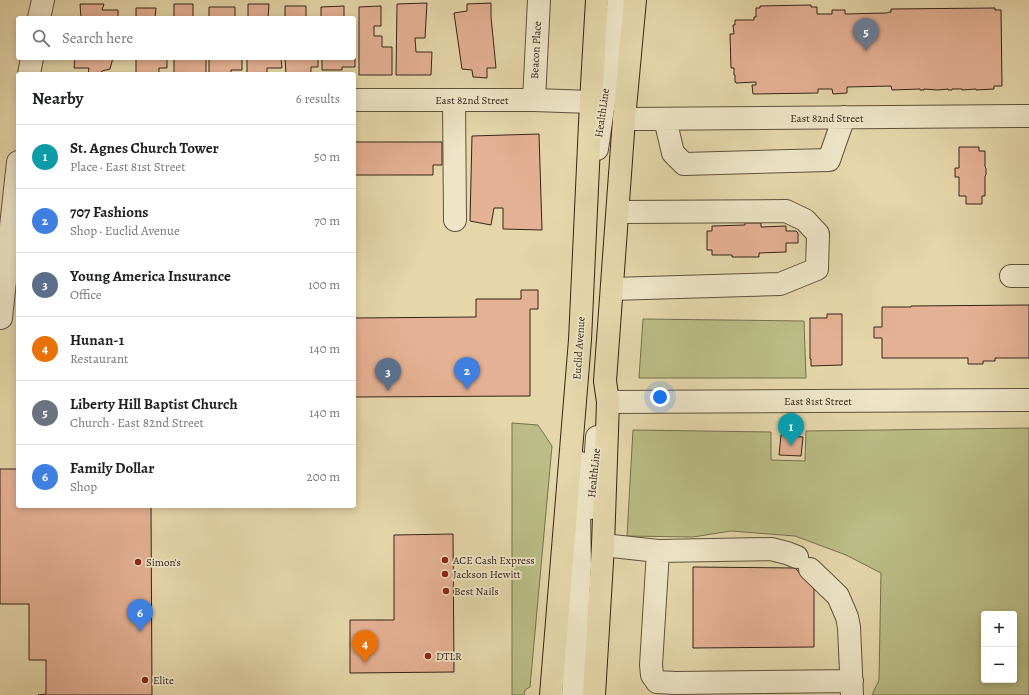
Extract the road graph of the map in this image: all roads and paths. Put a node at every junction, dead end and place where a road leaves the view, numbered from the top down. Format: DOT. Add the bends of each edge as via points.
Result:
graph roads {
  1 [pos="42,0"];
  2 [pos="538,0"];
  3 [pos="597,0"];
  4 [pos="619,0"];
  5 [pos="635,0"];
  6 [pos="39,16"];
  7 [pos="32,60"];
  8 [pos="29,72"];
  9 [pos="356,100"];
  10 [pos="454,100"];
  11 [pos="534,100"];
  12 [pos="591,102"];
  13 [pos="1029,116"];
  14 [pos="844,118"];
  15 [pos="665,119"];
  16 [pos="624,126"];
  17 [pos="16,180"];
  18 [pos="618,212"];
  19 [pos="455,220"];
  20 [pos="586,226"];
  21 [pos="612,289"];
  22 [pos="1,318"];
  23 [pos="606,380"];
  24 [pos="577,383"];
  25 [pos="1029,400"];
  26 [pos="608,402"];
  27 [pos="603,545"];
  28 [pos="658,551"];
  29 [pos="580,566"];
  30 [pos="852,688"];
  31 [pos="551,695"];
  32 [pos="573,695"];
  33 [pos="594,695"];
  1 -- 6 [label="street"];
  2 -- 11 [label="street, Beacon Place"];
  3 -- 12 [label="main road, Euclid Avenue"];
  4 -- 16 [label="street, HealthLine"];
  4 -- 20 [label="street, HealthLine"];
  5 -- 16 [label="main road"];
  7 -- 8 [label="street"];
  9 -- 10 [label="street, East 82nd Street"];
  10 -- 11 [label="street, East 82nd Street"];
  10 -- 19 [label="street"];
  11 -- 12 [label="street, East 82nd Street"];
  12 -- 20 [label="main road, Euclid Avenue"];
  13 -- 14 [label="street, East 82nd Street"];
  14 -- 15 [label="street, East 82nd Street"];
  14 -- 15 [label="street" via="829,160 684,164 673,153"];
  15 -- 16 [label="street, East 82nd Street"];
  16 -- 18 [label="main road"];
  17 -- 22 [label="street"];
  18 -- 21 [label="main road"];
  18 -- 21 [label="street" via="786,211 805,220 818,234 817,269 780,284"];
  20 -- 24 [label="main road, Euclid Avenue"];
  21 -- 23 [label="main road"];
  23 -- 26 [label="main road"];
  23 -- 29 [label="street, HealthLine" via="601,399 592,492"];
  24 -- 29 [label="street, HealthLine"];
  24 -- 31 [label="main road, Euclid Avenue"];
  25 -- 26 [label="street, East 81st Street"];
  26 -- 27 [label="main road"];
  27 -- 28 [label="street"];
  27 -- 33 [label="main road"];
  28 -- 30 [label="street" via="771,549 787,553 804,563 838,596 847,617"];
  28 -- 30 [label="street" via="651,665 652,675 657,682"];
  29 -- 32 [label="street, HealthLine"];
}
